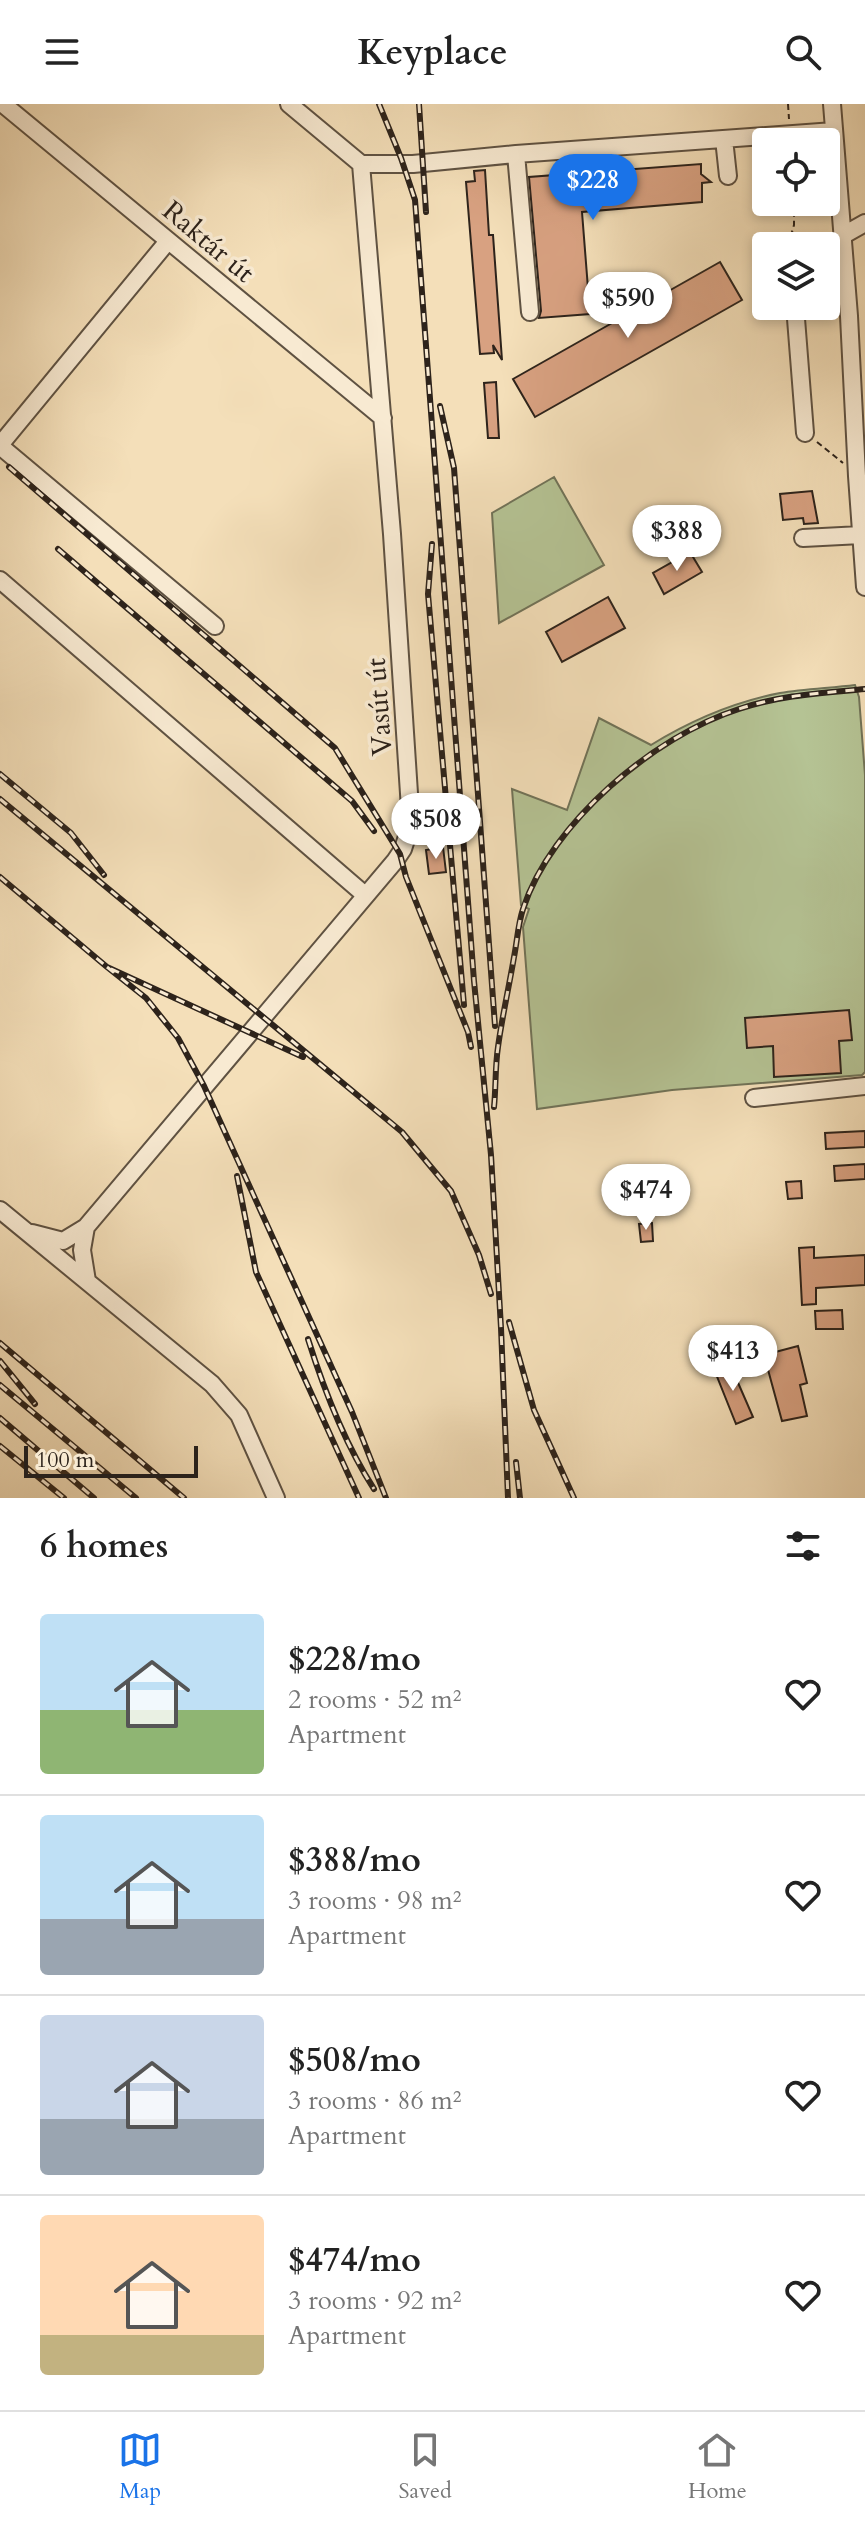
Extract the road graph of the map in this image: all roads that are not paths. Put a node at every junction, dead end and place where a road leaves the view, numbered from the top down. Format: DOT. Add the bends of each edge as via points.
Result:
graph roads {
  1 [pos="3,104"];
  2 [pos="289,104"];
  3 [pos="832,104"];
  4 [pos="834,128"];
  5 [pos="752,136"];
  6 [pos="724,139"];
  7 [pos="516,154"];
  8 [pos="361,164"];
  9 [pos="728,176"];
  10 [pos="840,210"];
  11 [pos="865,223"];
  12 [pos="842,236"];
  13 [pos="168,241"];
  14 [pos="530,312"];
  15 [pos="796,320"];
  16 [pos="383,418"];
  17 [pos="805,433"];
  18 [pos="0,446"];
  19 [pos="856,472"];
  20 [pos="861,535"];
  21 [pos="803,538"];
  22 [pos="0,580"];
  23 [pos="865,587"];
  24 [pos="215,626"];
  25 [pos="365,895"];
  26 [pos="865,1086"];
  27 [pos="754,1098"];
  28 [pos="0,1210"];
  29 [pos="86,1227"];
  30 [pos="26,1232"];
  31 [pos="87,1281"];
  32 [pos="276,1498"];
  1 -- 13 [label="street, Raktár út"];
  2 -- 8 [label="street"];
  3 -- 4 [label="street"];
  5 -- 6 [label="street"];
  6 -- 7 [label="street"];
  6 -- 9 [label="street"];
  7 -- 8 [label="street"];
  7 -- 14 [label="street"];
  8 -- 16 [label="street, Vasút út"];
  10 -- 12 [label="street"];
  11 -- 12 [label="street"];
  12 -- 19 [label="street"];
  13 -- 16 [label="street, Raktár út"];
  13 -- 18 [label="street"];
  15 -- 17 [label="street"];
  16 -- 25 [label="street, Vasút út" via="411,824 403,849"];
  18 -- 24 [label="street"];
  19 -- 20 [label="street"];
  20 -- 21 [label="street"];
  20 -- 23 [label="street"];
  22 -- 25 [label="street"];
  25 -- 29 [label="street, Vasút út"];
  26 -- 27 [label="street"];
  28 -- 30 [label="street"];
  29 -- 30 [label="street" via="63,1241"];
  29 -- 31 [label="street" via="82,1250"];
  30 -- 31 [label="street"];
  31 -- 32 [label="street" via="221,1394 239,1415"];
}
